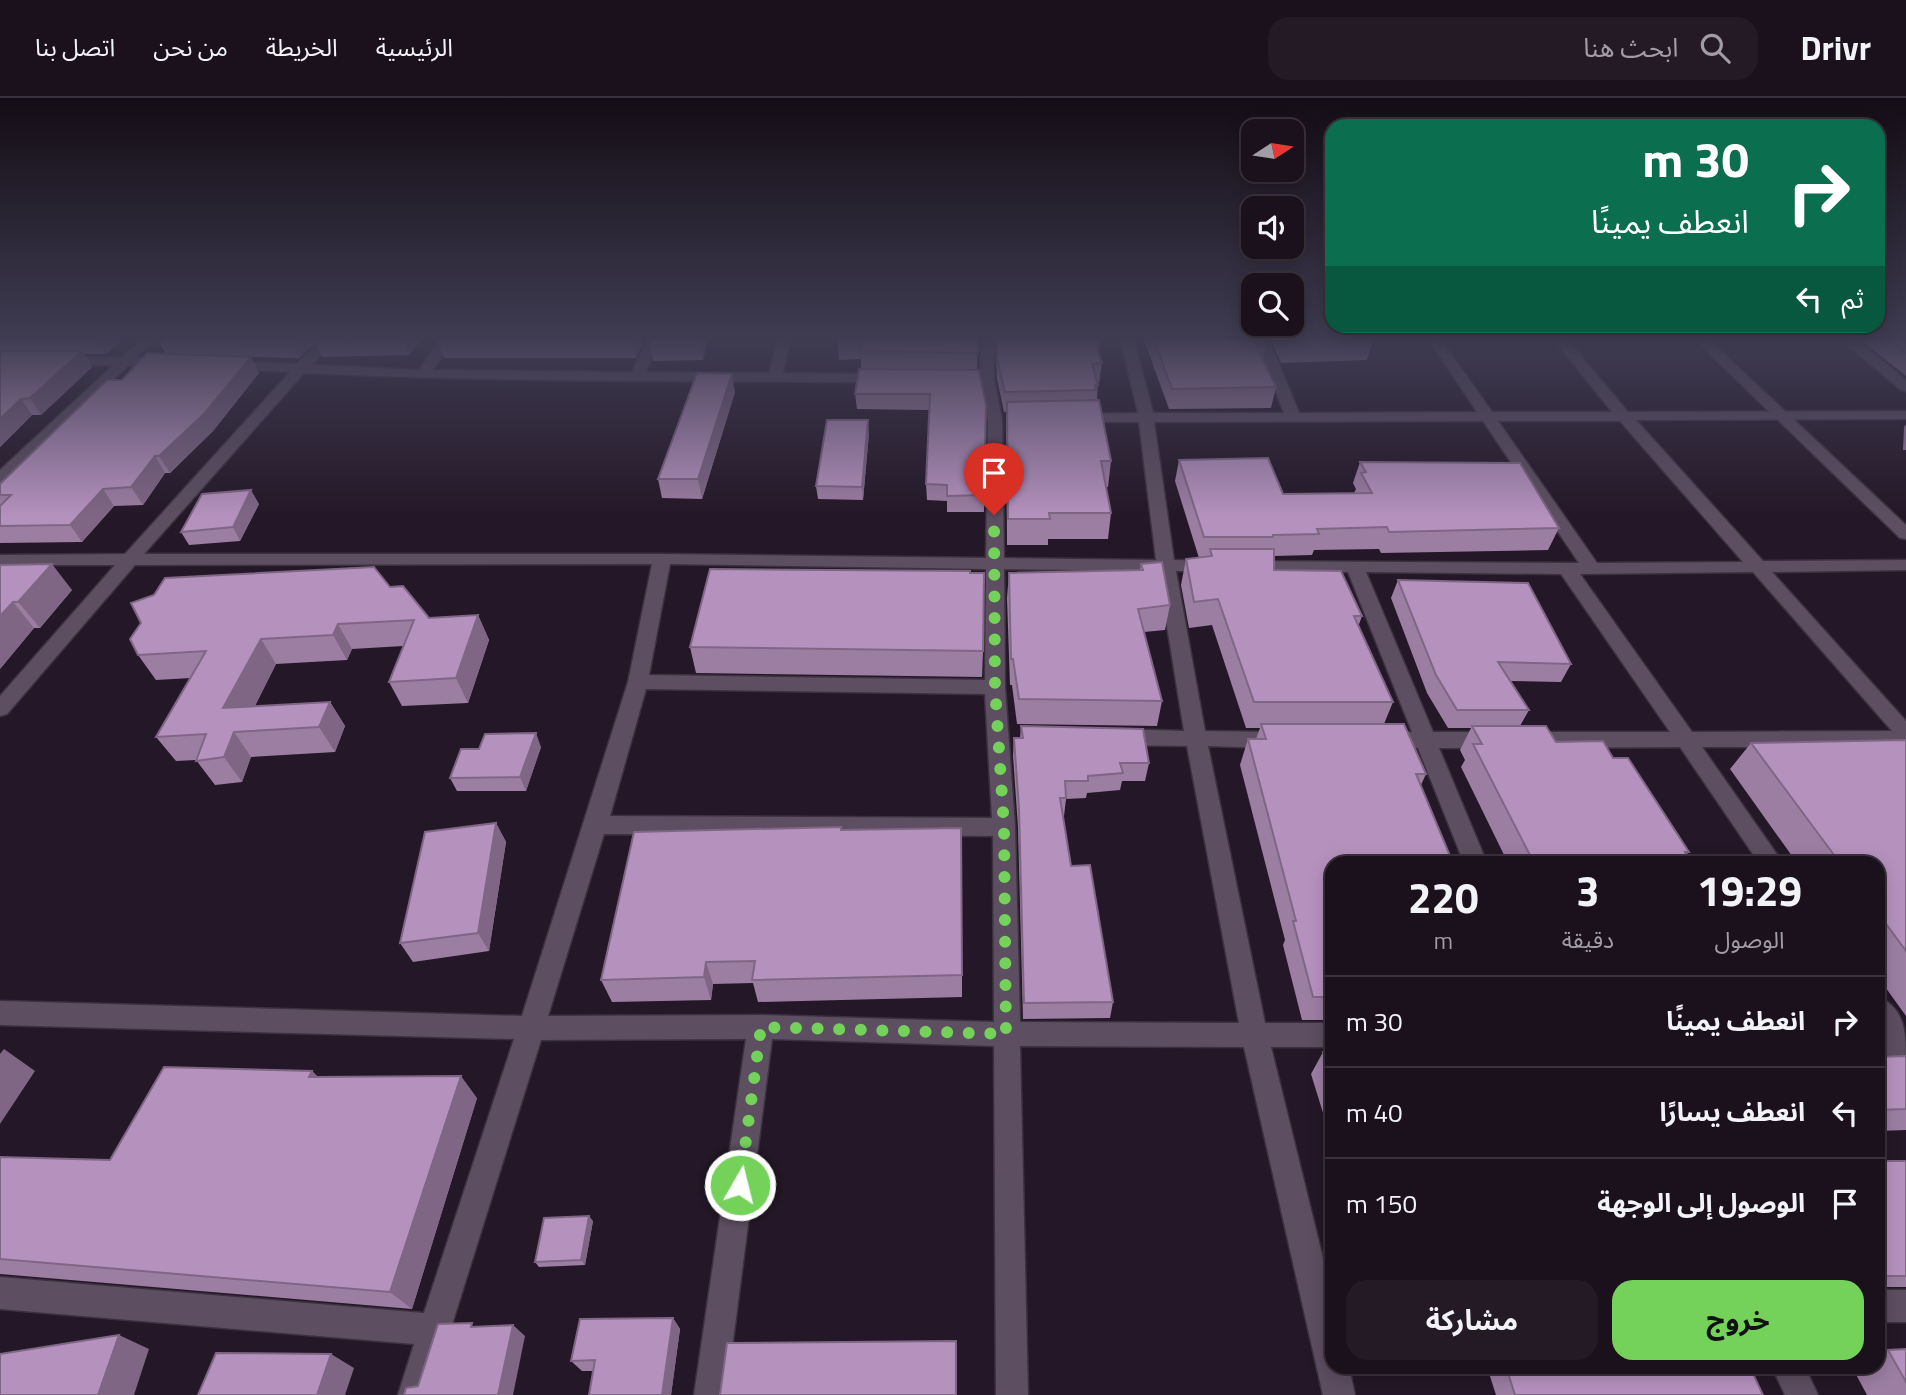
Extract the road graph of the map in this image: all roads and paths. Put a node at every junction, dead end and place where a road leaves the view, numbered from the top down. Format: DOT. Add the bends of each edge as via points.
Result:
graph roads {
  1 [pos="84,398"];
  2 [pos="275,398"];
  3 [pos="991,398"];
  4 [pos="1141,398"];
  5 [pos="1286,398"];
  6 [pos="1474,398"];
  7 [pos="1608,398"];
  8 [pos="1764,398"];
  9 [pos="1622,414"];
  10 [pos="1486,415"];
  11 [pos="1783,415"];
  12 [pos="1906,415"];
  13 [pos="1146,416"];
  14 [pos="1293,416"];
  15 [pos="1064,418"];
  16 [pos="0,479"];
  17 [pos="1906,534"];
  18 [pos="662,559"];
  19 [pos="0,560"];
  20 [pos="131,560"];
  21 [pos="993,563"];
  22 [pos="1906,565"];
  23 [pos="1166,566"];
  24 [pos="1354,566"];
  25 [pos="1759,567"];
  26 [pos="1566,568"];
  27 [pos="1592,569"];
  28 [pos="638,682"];
  29 [pos="995,687"];
  30 [pos="0,709"];
  31 [pos="998,733"];
  32 [pos="1024,734"];
  33 [pos="1906,734"];
  34 [pos="1090,736"];
  35 [pos="1196,739"];
  36 [pos="1684,739"];
  37 [pos="1291,740"];
  38 [pos="1360,740"];
  39 [pos="1906,740"];
  40 [pos="1428,741"];
  41 [pos="596,825"];
  42 [pos="1004,827"];
  43 [pos="1472,856"];
  44 [pos="1768,856"];
  45 [pos="0,1013"];
  46 [pos="1885,1019"];
  47 [pos="761,1027"];
  48 [pos="532,1028"];
  49 [pos="1254,1033"];
  50 [pos="1006,1034"];
  51 [pos="1325,1035"];
  52 [pos="1885,1047"];
  53 [pos="1906,1048"];
  54 [pos="0,1293"];
  55 [pos="1325,1302"];
  56 [pos="1885,1306"];
  57 [pos="1906,1306"];
  58 [pos="432,1330"];
  59 [pos="1334,1374"];
  60 [pos="1792,1374"];
  61 [pos="414,1395"];
  62 [pos="710,1395"];
  63 [pos="1013,1395"];
  64 [pos="1339,1395"];
  65 [pos="1802,1395"];
  1 -- 16 [label="street"];
  2 -- 20 [label="street"];
  3 -- 21 [label="street" via="1002,420"];
  4 -- 13 [label="street"];
  5 -- 14 [label="street"];
  6 -- 10 [label="street"];
  7 -- 9 [label="street"];
  8 -- 11 [label="street"];
  9 -- 10 [label="street"];
  9 -- 11 [label="street"];
  9 -- 25 [label="street"];
  10 -- 14 [label="street"];
  10 -- 27 [label="street"];
  11 -- 12 [label="street"];
  11 -- 17 [label="street"];
  13 -- 14 [label="street"];
  13 -- 15 [label="street"];
  13 -- 23 [label="street"];
  18 -- 20 [label="street"];
  18 -- 21 [label="street"];
  18 -- 28 [label="street"];
  19 -- 20 [label="street"];
  20 -- 30 [label="street"];
  21 -- 23 [label="street"];
  21 -- 29 [label="street"];
  22 -- 25 [label="street"];
  23 -- 24 [label="street"];
  23 -- 35 [label="street"];
  24 -- 26 [label="street"];
  24 -- 40 [label="street"];
  25 -- 27 [label="street"];
  25 -- 33 [label="street"];
  26 -- 27 [label="street"];
  26 -- 36 [label="street"];
  28 -- 29 [label="street"];
  28 -- 41 [label="street"];
  29 -- 31 [label="street"];
  31 -- 32 [label="street"];
  31 -- 42 [label="street"];
  34 -- 35 [label="street"];
  35 -- 37 [label="street"];
  35 -- 49 [label="street"];
  36 -- 39 [label="street"];
  36 -- 40 [label="street"];
  36 -- 44 [label="street"];
  38 -- 40 [label="street"];
  40 -- 43 [label="street"];
  41 -- 42 [label="street"];
  41 -- 48 [label="street"];
  42 -- 50 [label="street"];
  45 -- 48 [label="street"];
  46 -- 53 [label="street"];
  47 -- 48 [label="street"];
  47 -- 50 [label="street"];
  47 -- 62 [label="street"];
  48 -- 58 [label="street"];
  49 -- 50 [label="street"];
  49 -- 51 [label="street"];
  49 -- 55 [label="street"];
  50 -- 63 [label="street"];
  52 -- 53 [label="street"];
  54 -- 58 [label="street"];
  56 -- 57 [label="street"];
  58 -- 61 [label="street"];
  59 -- 64 [label="street"];
  60 -- 65 [label="street"];
}
